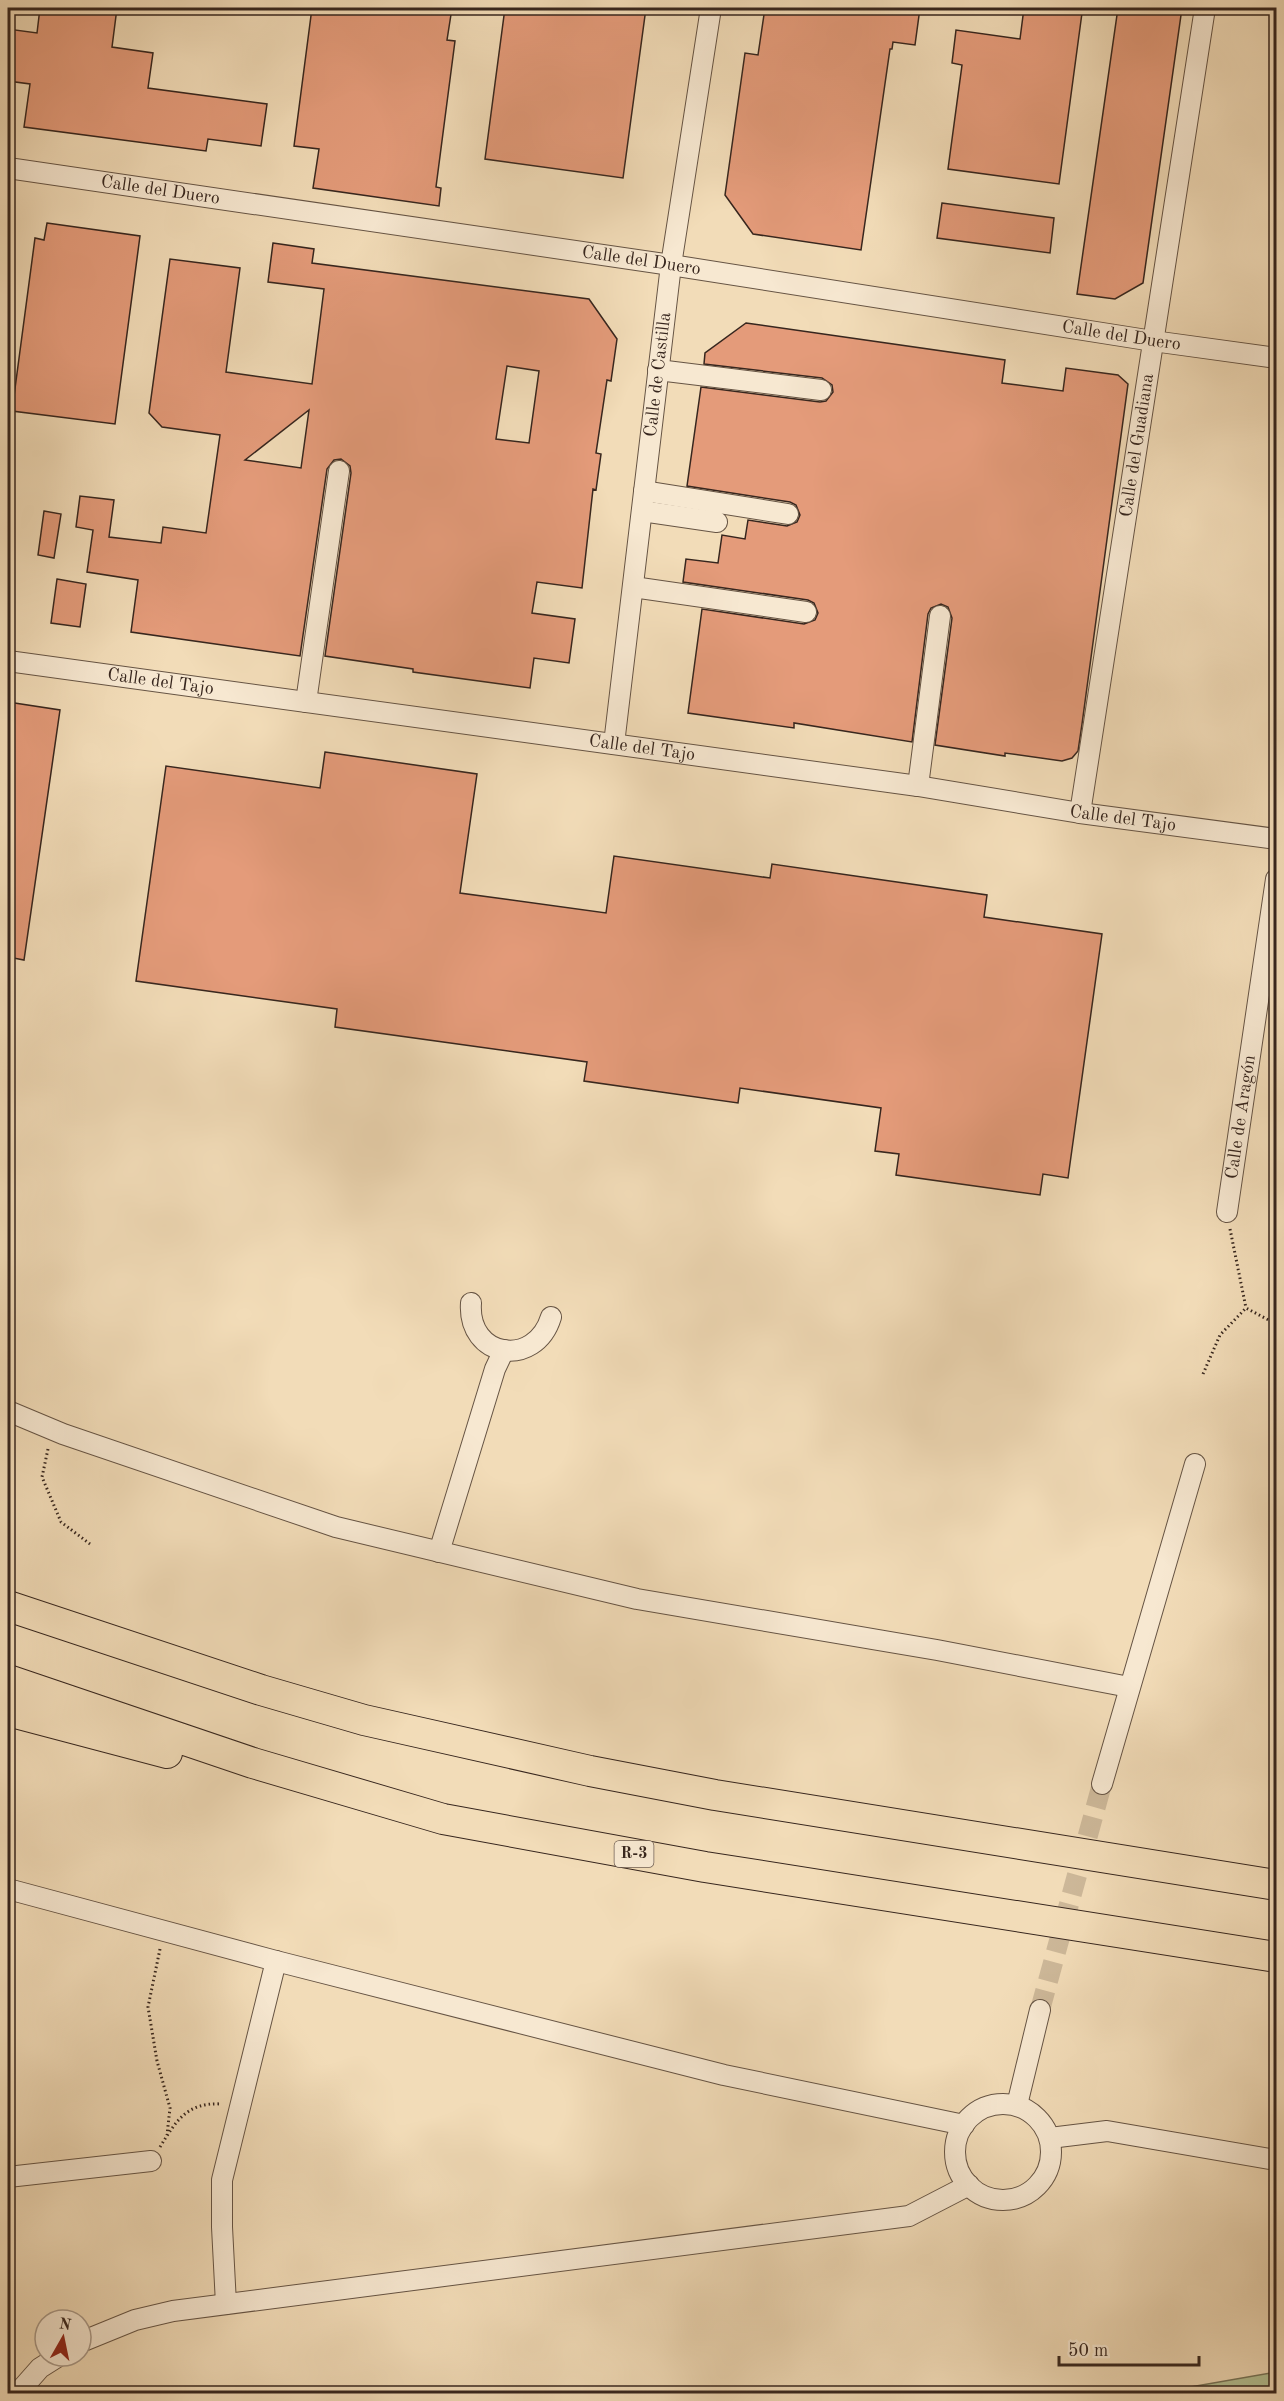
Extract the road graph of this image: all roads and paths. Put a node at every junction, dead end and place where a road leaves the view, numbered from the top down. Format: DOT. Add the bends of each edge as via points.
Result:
graph roads {
  1 [pos="711,8"];
  2 [pos="1205,8"];
  3 [pos="8,168"];
  4 [pos="671,265"];
  5 [pos="1153,341"];
  6 [pos="1276,358"];
  7 [pos="658,370"];
  8 [pos="821,390"];
  9 [pos="339,471"];
  10 [pos="644,491"];
  11 [pos="642,511"];
  12 [pos="788,514"];
  13 [pos="717,522"];
  14 [pos="633,587"];
  15 [pos="806,612"];
  16 [pos="940,616"];
  17 [pos="8,661"];
  18 [pos="306,702"];
  19 [pos="614,744"];
  20 [pos="918,786"];
  21 [pos="1080,813"];
  22 [pos="1276,839"];
  23 [pos="1276,879"];
  24 [pos="1227,1212"];
  25 [pos="471,1303"];
  26 [pos="1246,1308"];
  27 [pos="551,1317"];
  28 [pos="1276,1324"];
  29 [pos="504,1350"];
  30 [pos="1203,1374"];
  31 [pos="8,1411"];
  32 [pos="51,1429"];
  33 [pos="1195,1464"];
  34 [pos="90,1544"];
  35 [pos="439,1551"];
  36 [pos="8,1583"];
  37 [pos="8,1606"];
  38 [pos="8,1680"];
  39 [pos="1129,1687"];
  40 [pos="8,1711"];
  41 [pos="590,1771"];
  42 [pos="1102,1784"];
  43 [pos="443,1819"];
  44 [pos="1276,1885"];
  45 [pos="8,1889"];
  46 [pos="164,1931"];
  47 [pos="1276,1957"];
  48 [pos="276,1961"];
  49 [pos="1040,2010"];
  50 [pos="241,2105"];
  51 [pos="1017,2106"];
  52 [pos="964,2125"];
  53 [pos="167,2135"];
  54 [pos="1050,2138"];
  55 [pos="1276,2160"];
  56 [pos="151,2161"];
  57 [pos="8,2177"];
  58 [pos="969,2185"];
  59 [pos="226,2304"];
  60 [pos="93,2337"];
  61 [pos="40,2368"];
  62 [pos="1276,2386"];
  63 [pos="17,2394"];
  64 [pos="1237,2394"];
  1 -- 4 [label="street, Calle de Castilla"];
  2 -- 5 [label="street, Calle del Guadiana"];
  3 -- 4 [label="street, Calle del Duero"];
  4 -- 5 [label="street, Calle del Duero"];
  4 -- 7 [label="street, Calle de Castilla"];
  5 -- 6 [label="street, Calle del Duero"];
  5 -- 21 [label="street, Calle del Guadiana"];
  7 -- 8 [label="street"];
  7 -- 10 [label="street, Calle de Castilla"];
  9 -- 18 [label="street"];
  10 -- 11 [label="street, Calle de Castilla"];
  10 -- 12 [label="street"];
  11 -- 13 [label="street"];
  11 -- 14 [label="street, Calle de Castilla"];
  14 -- 15 [label="street"];
  14 -- 19 [label="street, Calle de Castilla"];
  16 -- 20 [label="street"];
  17 -- 18 [label="street, Calle del Tajo"];
  18 -- 19 [label="street, Calle del Tajo"];
  19 -- 20 [label="street, Calle del Tajo"];
  20 -- 21 [label="street, Calle del Tajo"];
  21 -- 22 [label="street, Calle del Tajo"];
  23 -- 24 [label="street, Calle de Aragón"];
  24 -- 26 [label="path"];
  25 -- 29 [label="street" via="476,1331 489,1344"];
  26 -- 28 [label="path"];
  26 -- 30 [label="path" via="1220,1335"];
  27 -- 29 [label="street" via="543,1336 534,1344 516,1351"];
  29 -- 35 [label="street"];
  31 -- 32 [label="street"];
  32 -- 34 [label="path" via="42,1477 61,1522"];
  32 -- 35 [label="street" via="336,1527"];
  33 -- 39 [label="street"];
  35 -- 39 [label="street" via="637,1599"];
  36 -- 41 [label="highway" via="135,1634"];
  37 -- 41 [label="highway" via="364,1720"];
  38 -- 43 [label="highway, R-3" via="253,1763"];
  39 -- 42 [label="street"];
  40 -- 43 [label="highway" via="197,1762"];
  41 -- 44 [label="highway"];
  43 -- 47 [label="highway, R-3" via="705,1867"];
  45 -- 46 [label="street"];
  46 -- 48 [label="street"];
  46 -- 53 [label="path" via="148,2007 170,2108"];
  48 -- 50 [label="street"];
  48 -- 52 [label="street" via="724,2075"];
  49 -- 51 [label="street"];
  50 -- 53 [label="path" via="214,2104 183,2114"];
  50 -- 59 [label="street" via="222,2180"];
  51 -- 52 [label="street" via="988,2106"];
  51 -- 54 [label="street" via="1036,2116"];
  52 -- 58 [label="street" via="955,2155"];
  53 -- 56 [label="path"];
  54 -- 55 [label="street" via="1107,2132"];
  54 -- 58 [label="street" via="1048,2169 1042,2181 1027,2193 999,2199"];
  56 -- 57 [label="street"];
  58 -- 59 [label="street" via="909,2216"];
  59 -- 60 [label="street" via="135,2320"];
  61 -- 63 [label="street"];
  62 -- 64 [label="path"];
}
